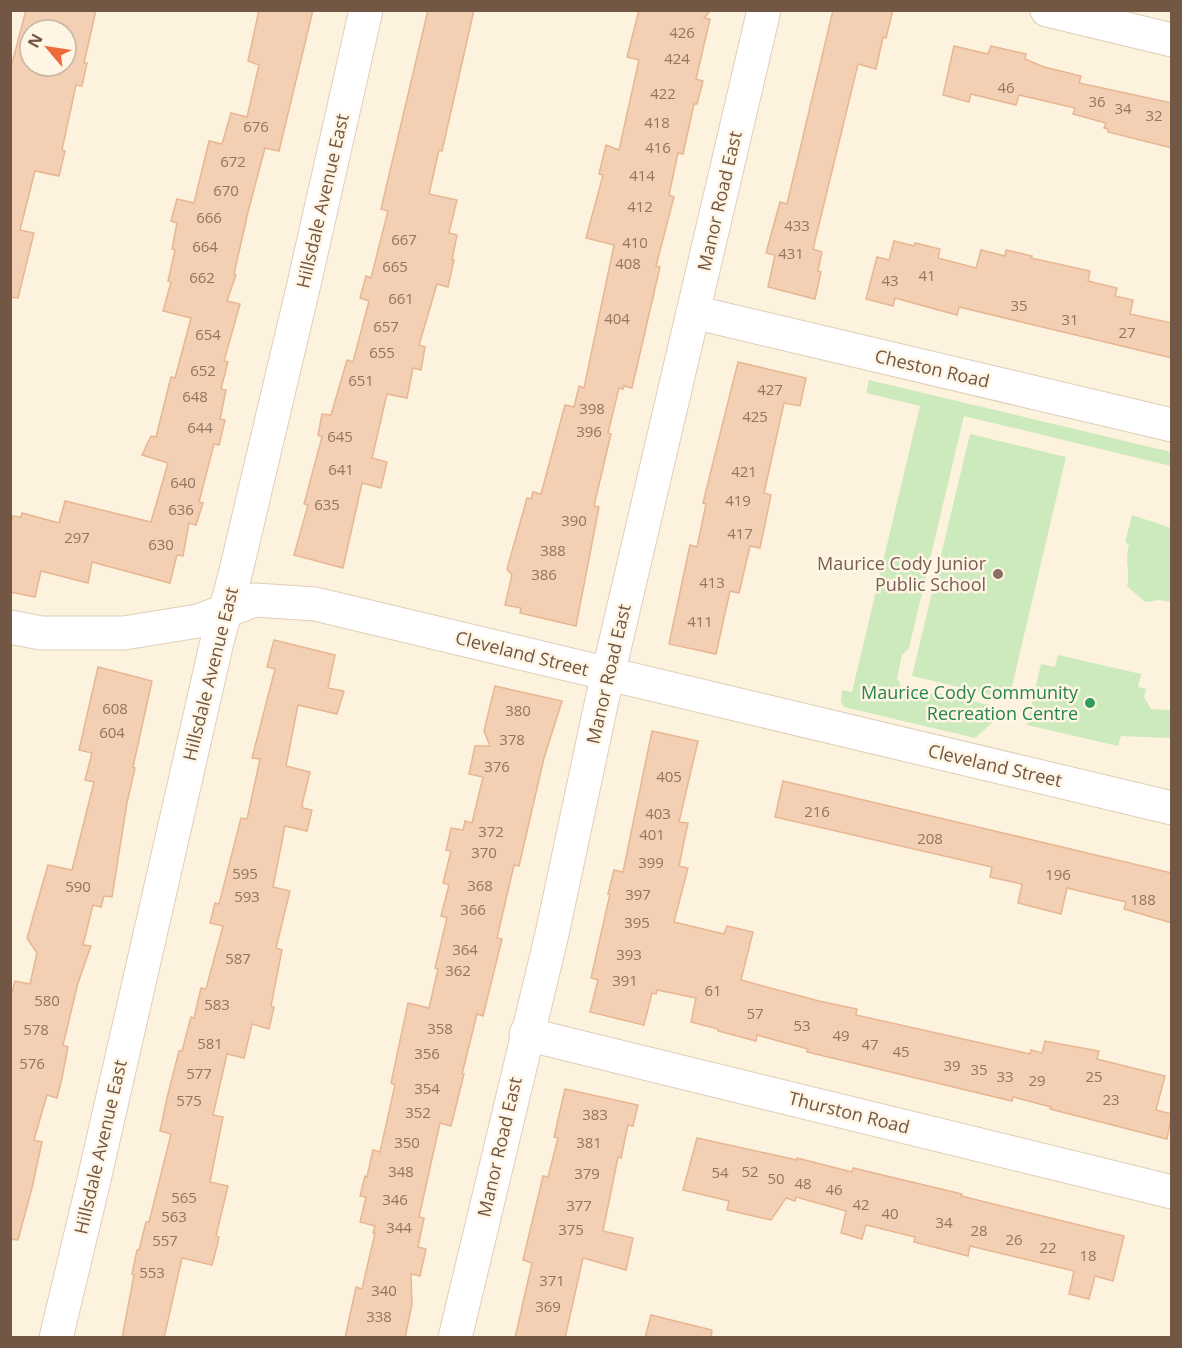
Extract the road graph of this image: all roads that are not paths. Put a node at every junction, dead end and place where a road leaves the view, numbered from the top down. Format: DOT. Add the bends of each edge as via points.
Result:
graph roads {
  1 [pos="366,10"];
  2 [pos="764,10"];
  3 [pos="1047,10"];
  4 [pos="1172,40"];
  5 [pos="693,312"];
  6 [pos="1172,425"];
  7 [pos="226,609"];
  8 [pos="10,627"];
  9 [pos="608,675"];
  10 [pos="1172,808"];
  11 [pos="526,1034"];
  12 [pos="1172,1192"];
  13 [pos="56,1338"];
  14 [pos="455,1338"];
  1 -- 7 [label="street, Hillsdale Avenue East"];
  2 -- 5 [label="street, Manor Road East"];
  3 -- 4 [label="street"];
  5 -- 6 [label="street, Cheston Road"];
  5 -- 9 [label="street, Manor Road East"];
  7 -- 8 [label="street, Cleveland Street" via="198,621 124,633 41,633"];
  7 -- 9 [label="street, Cleveland Street" via="255,600 315,603"];
  7 -- 13 [label="street, Hillsdale Avenue East"];
  9 -- 10 [label="street, Cleveland Street"];
  9 -- 11 [label="street, Manor Road East" via="552,934"];
  11 -- 12 [label="street, Thurston Road"];
  11 -- 14 [label="street, Manor Road East"];
}
